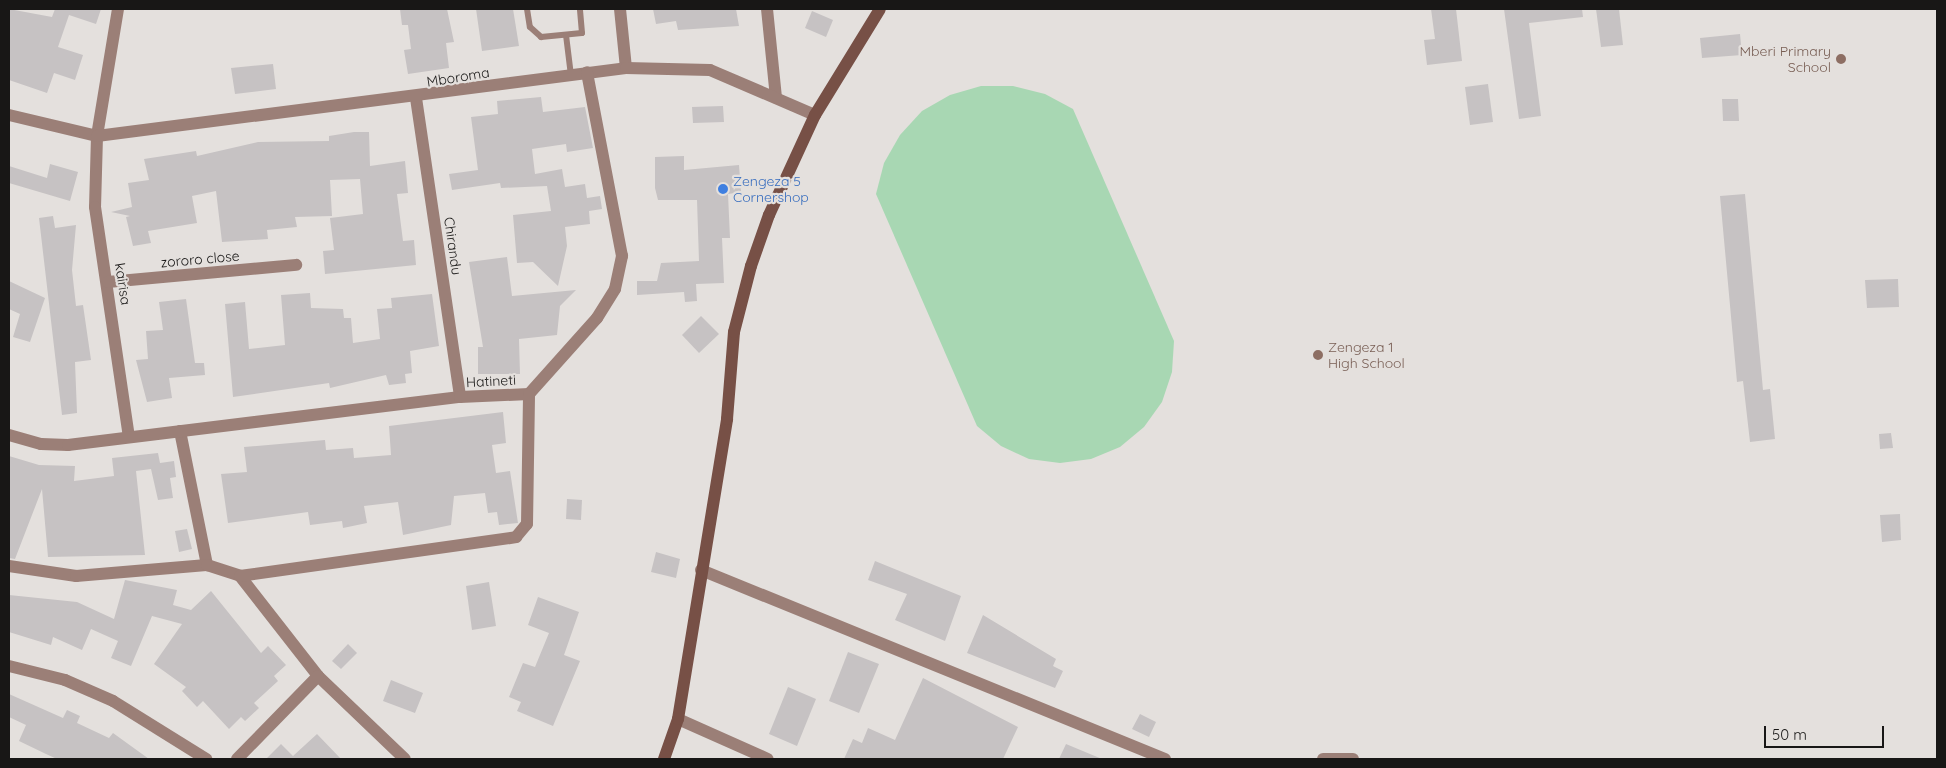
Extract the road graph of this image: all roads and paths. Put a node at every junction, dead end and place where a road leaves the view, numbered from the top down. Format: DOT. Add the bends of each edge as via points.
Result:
graph roads {
  1 [pos="118,9"];
  2 [pos="527,9"];
  3 [pos="580,9"];
  4 [pos="620,9"];
  5 [pos="767,9"];
  6 [pos="880,9"];
  7 [pos="566,35"];
  8 [pos="626,68"];
  9 [pos="587,72"];
  10 [pos="571,74"];
  11 [pos="416,98"];
  12 [pos="776,98"];
  13 [pos="9,115"];
  14 [pos="815,115"];
  15 [pos="98,136"];
  16 [pos="296,265"];
  17 [pos="108,282"];
  18 [pos="529,394"];
  19 [pos="460,397"];
  20 [pos="180,431"];
  21 [pos="9,435"];
  22 [pos="129,437"];
  23 [pos="207,565"];
  24 [pos="9,566"];
  25 [pos="701,570"];
  26 [pos="240,576"];
  27 [pos="9,666"];
  28 [pos="318,676"];
  29 [pos="678,719"];
  30 [pos="206,759"];
  31 [pos="237,759"];
  32 [pos="405,759"];
  33 [pos="664,759"];
  34 [pos="768,759"];
  35 [pos="1165,759"];
  36 [pos="1323,759"];
  37 [pos="1353,759"];
  1 -- 15 [label="street, kairisa"];
  2 -- 7 [label="lane" via="530,27 541,37"];
  3 -- 7 [label="lane" via="582,33"];
  4 -- 8 [label="street"];
  5 -- 12 [label="street"];
  6 -- 14 [label="street"];
  7 -- 10 [label="lane"];
  8 -- 9 [label="street, Mboroma"];
  8 -- 12 [label="street, Mboroma" via="710,70"];
  9 -- 10 [label="street, Mboroma"];
  9 -- 18 [label="street, Hatineti" via="622,256 615,289 597,318"];
  10 -- 11 [label="street, Mboroma"];
  11 -- 15 [label="street, Mboroma" via="318,106"];
  11 -- 19 [label="street, Chirandu"];
  12 -- 14 [label="street, Mboroma"];
  13 -- 15 [label="street"];
  14 -- 25 [label="street" via="769,215 734,332 728,419"];
  15 -- 17 [label="street, kairisa" via="95,207"];
  16 -- 17 [label="street, zororo close"];
  17 -- 22 [label="street, kairisa"];
  18 -- 19 [label="street, Hatineti"];
  18 -- 26 [label="street" via="527,524 516,536"];
  19 -- 20 [label="street, Hatineti"];
  20 -- 22 [label="street, Hatineti"];
  20 -- 23 [label="street"];
  21 -- 22 [label="street, Hatineti" via="41,444"];
  23 -- 24 [label="street" via="76,576"];
  23 -- 26 [label="street"];
  25 -- 29 [label="street"];
  25 -- 35 [label="street"];
  26 -- 28 [label="street"];
  27 -- 30 [label="street" via="65,680 113,701"];
  28 -- 31 [label="street"];
  28 -- 32 [label="street"];
  29 -- 33 [label="street"];
  29 -- 34 [label="street"];
  36 -- 37 [label="street"];
}
